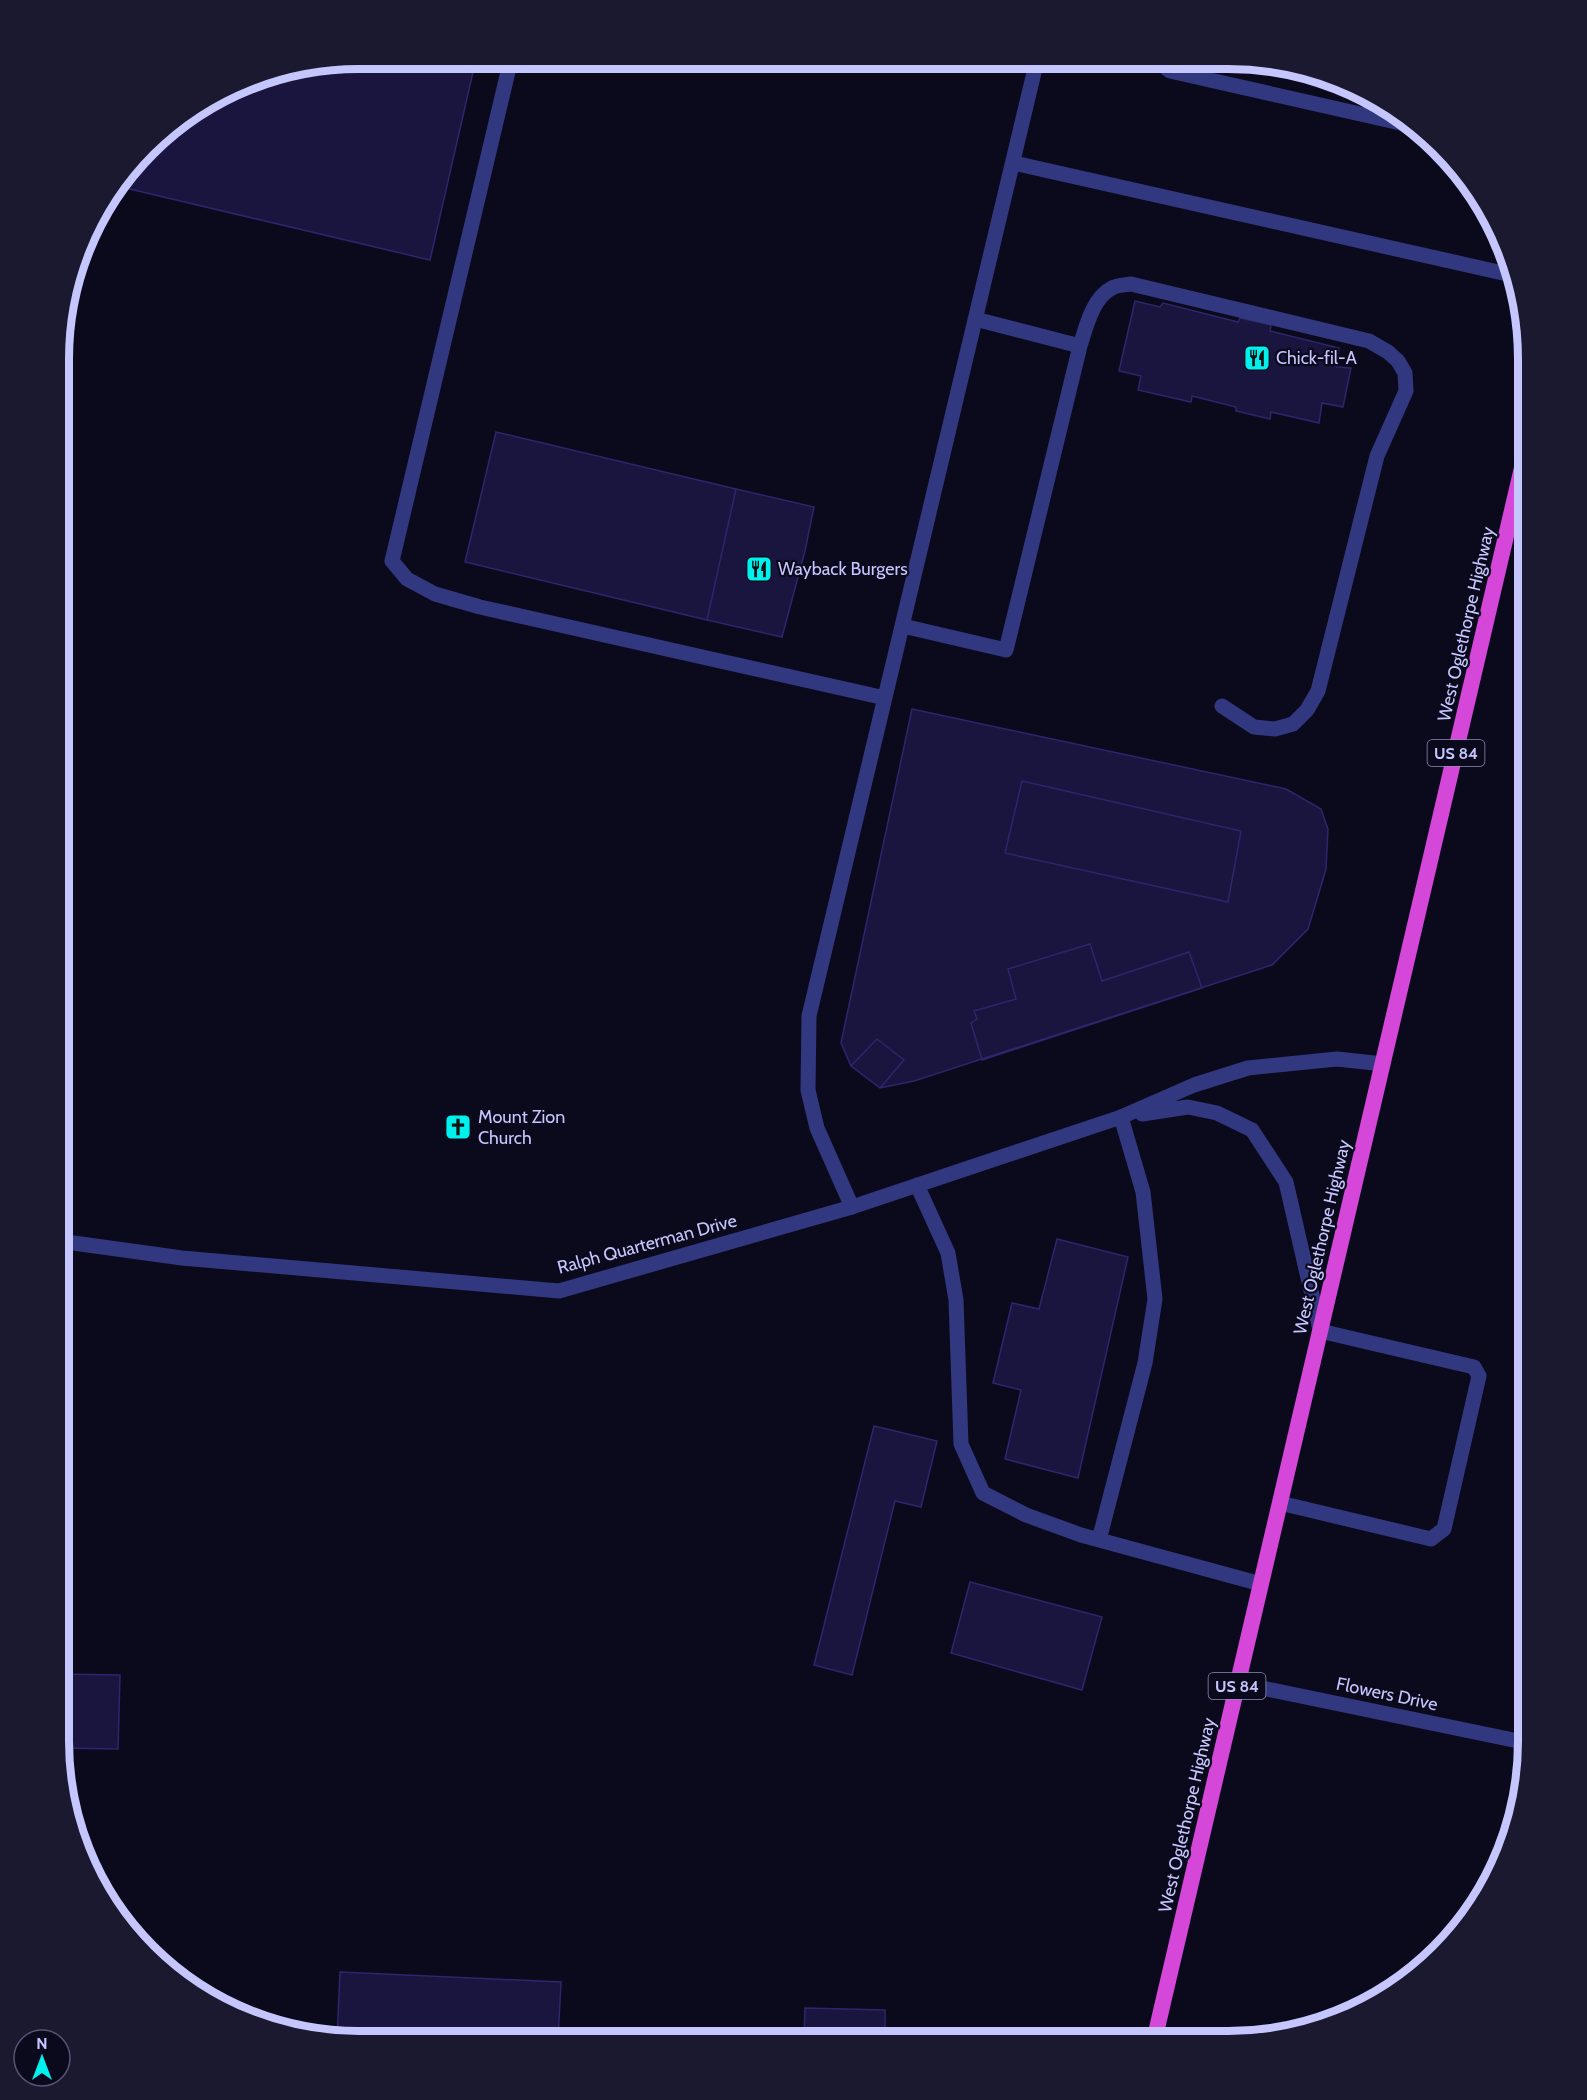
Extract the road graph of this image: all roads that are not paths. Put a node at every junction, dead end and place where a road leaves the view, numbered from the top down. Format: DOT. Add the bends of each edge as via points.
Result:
graph roads {
  1 [pos="509,69"];
  2 [pos="1035,69"];
  3 [pos="1167,69"];
  4 [pos="1394,122"];
  5 [pos="1014,164"];
  6 [pos="1505,274"];
  7 [pos="975,319"];
  8 [pos="1080,346"];
  9 [pos="1518,485"];
  10 [pos="903,626"];
  11 [pos="885,698"];
  12 [pos="1222,706"];
  13 [pos="1383,1064"];
  14 [pos="1121,1117"];
  15 [pos="917,1185"];
  16 [pos="852,1207"];
  17 [pos="69,1242"];
  18 [pos="1320,1331"];
  19 [pos="1280,1503"];
  20 [pos="1099,1540"];
  21 [pos="1261,1584"];
  22 [pos="1238,1683"];
  23 [pos="1518,1741"];
  24 [pos="1156,2031"];
  1 -- 11 [label="street" via="392,561 407,579 435,594 480,607"];
  2 -- 5 [label="street"];
  3 -- 4 [label="street"];
  5 -- 6 [label="street"];
  5 -- 7 [label="street"];
  7 -- 8 [label="street"];
  7 -- 10 [label="street"];
  8 -- 10 [label="street" via="1006,650"];
  8 -- 12 [label="street" via="1101,297 1112,288 1131,284 1369,341 1388,352 1405,373 1406,391 1377,456 1318,691 1293,724 1275,729 1254,727"];
  9 -- 13 [label="highway, West Oglethorpe Highway / US 84"];
  10 -- 11 [label="street"];
  11 -- 16 [label="street" via="809,1016 810,1100 817,1128"];
  13 -- 14 [label="street, Ralph Quarterman Drive" via="1337,1059 1248,1068 1194,1085"];
  13 -- 18 [label="highway, West Oglethorpe Highway / US 84"];
  14 -- 15 [label="street, Ralph Quarterman Drive"];
  14 -- 18 [label="street, Ralph Quarterman Drive" via="1188,1107 1217,1113 1252,1130 1286,1182"];
  14 -- 20 [label="street" via="1143,1192 1155,1299 1145,1363"];
  15 -- 16 [label="street, Ralph Quarterman Drive"];
  15 -- 20 [label="street" via="948,1253 956,1299 962,1444 983,1493 1026,1515"];
  16 -- 17 [label="street, Ralph Quarterman Drive" via="559,1291 182,1258"];
  18 -- 19 [label="highway, West Oglethorpe Highway / US 84"];
  18 -- 19 [label="street" via="1474,1367 1479,1376 1444,1528 1431,1539"];
  19 -- 21 [label="highway, West Oglethorpe Highway / US 84"];
  20 -- 21 [label="street"];
  21 -- 22 [label="highway, West Oglethorpe Highway / US 84"];
  22 -- 23 [label="street, Flowers Drive"];
  22 -- 24 [label="highway, West Oglethorpe Highway / US 84"];
}
